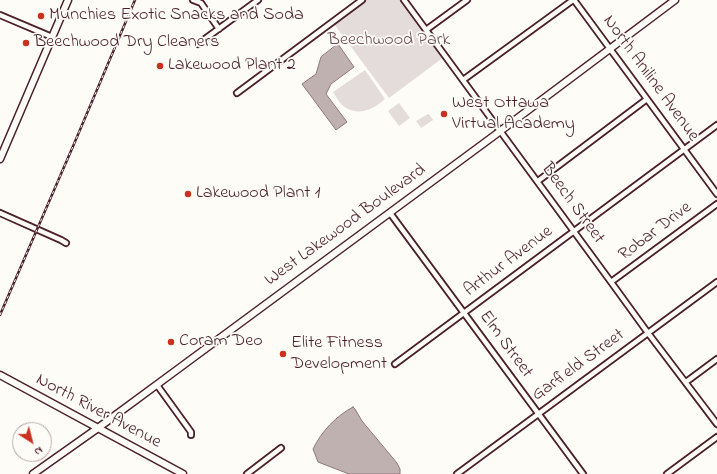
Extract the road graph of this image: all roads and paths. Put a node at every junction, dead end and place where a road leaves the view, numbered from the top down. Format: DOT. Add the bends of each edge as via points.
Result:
graph roads {
  1 [pos="68,0"];
  2 [pos="193,0"];
  3 [pos="258,0"];
  4 [pos="362,0"];
  5 [pos="404,0"];
  6 [pos="467,0"];
  7 [pos="574,0"];
  8 [pos="675,0"];
  9 [pos="202,2"];
  10 [pos="0,15"];
  11 [pos="219,29"];
  12 [pos="426,30"];
  13 [pos="52,37"];
  14 [pos="198,44"];
  15 [pos="610,48"];
  16 [pos="463,80"];
  17 [pos="237,93"];
  18 [pos="647,99"];
  19 [pos="717,126"];
  20 [pos="500,131"];
  21 [pos="684,150"];
  22 [pos="0,159"];
  23 [pos="538,181"];
  24 [pos="717,194"];
  25 [pos="717,204"];
  26 [pos="0,213"];
  27 [pos="390,213"];
  28 [pos="574,232"];
  29 [pos="66,243"];
  30 [pos="612,282"];
  31 [pos="717,282"];
  32 [pos="464,313"];
  33 [pos="648,333"];
  34 [pos="717,359"];
  35 [pos="395,364"];
  36 [pos="0,375"];
  37 [pos="686,382"];
  38 [pos="156,385"];
  39 [pos="538,414"];
  40 [pos="717,424"];
  41 [pos="98,428"];
  42 [pos="191,435"];
  43 [pos="717,437"];
  44 [pos="281,448"];
  45 [pos="33,474"];
  46 [pos="182,474"];
  47 [pos="247,474"];
  48 [pos="457,474"];
  49 [pos="583,474"];
  50 [pos="667,474"];
  1 -- 13 [label="street"];
  2 -- 9 [label="street"];
  3 -- 11 [label="street"];
  4 -- 17 [label="street"];
  5 -- 12 [label="street, Beech Street"];
  6 -- 12 [label="street"];
  7 -- 15 [label="street, North Aniline Avenue"];
  7 -- 16 [label="street"];
  8 -- 15 [label="street, West Lakewood Boulevard"];
  9 -- 11 [label="street"];
  10 -- 13 [label="street"];
  11 -- 14 [label="street"];
  12 -- 16 [label="street, Beech Street"];
  13 -- 22 [label="street"];
  15 -- 18 [label="street, North Aniline Avenue"];
  15 -- 20 [label="street, West Lakewood Boulevard"];
  16 -- 20 [label="street, Beech Street"];
  18 -- 21 [label="street, North Aniline Avenue"];
  18 -- 23 [label="street"];
  19 -- 21 [label="street, Arthur Avenue"];
  20 -- 23 [label="street, Beech Street"];
  20 -- 27 [label="street, West Lakewood Boulevard"];
  21 -- 24 [label="street, North Aniline Avenue"];
  21 -- 28 [label="street, Arthur Avenue"];
  23 -- 28 [label="street, Beech Street"];
  25 -- 30 [label="street, Robar Drive"];
  26 -- 29 [label="street"];
  27 -- 32 [label="street, Elm Street"];
  27 -- 38 [label="street, West Lakewood Boulevard"];
  28 -- 30 [label="street, Beech Street"];
  28 -- 32 [label="street, Arthur Avenue"];
  30 -- 33 [label="street, Beech Street"];
  31 -- 33 [label="street, Garfield Street"];
  32 -- 35 [label="street, Arthur Avenue"];
  32 -- 39 [label="street, Elm Street"];
  33 -- 37 [label="street, Beech Street"];
  33 -- 39 [label="street, Garfield Street"];
  34 -- 37 [label="street"];
  36 -- 41 [label="street, North River Avenue"];
  37 -- 40 [label="street, Beech Street"];
  38 -- 41 [label="street, West Lakewood Boulevard"];
  38 -- 42 [label="street"];
  39 -- 48 [label="street, Garfield Street"];
  39 -- 49 [label="street, Elm Street"];
  41 -- 45 [label="street, West Lakewood Boulevard"];
  41 -- 46 [label="street, North River Avenue"];
  43 -- 50 [label="street"];
  44 -- 47 [label="street"];
}
